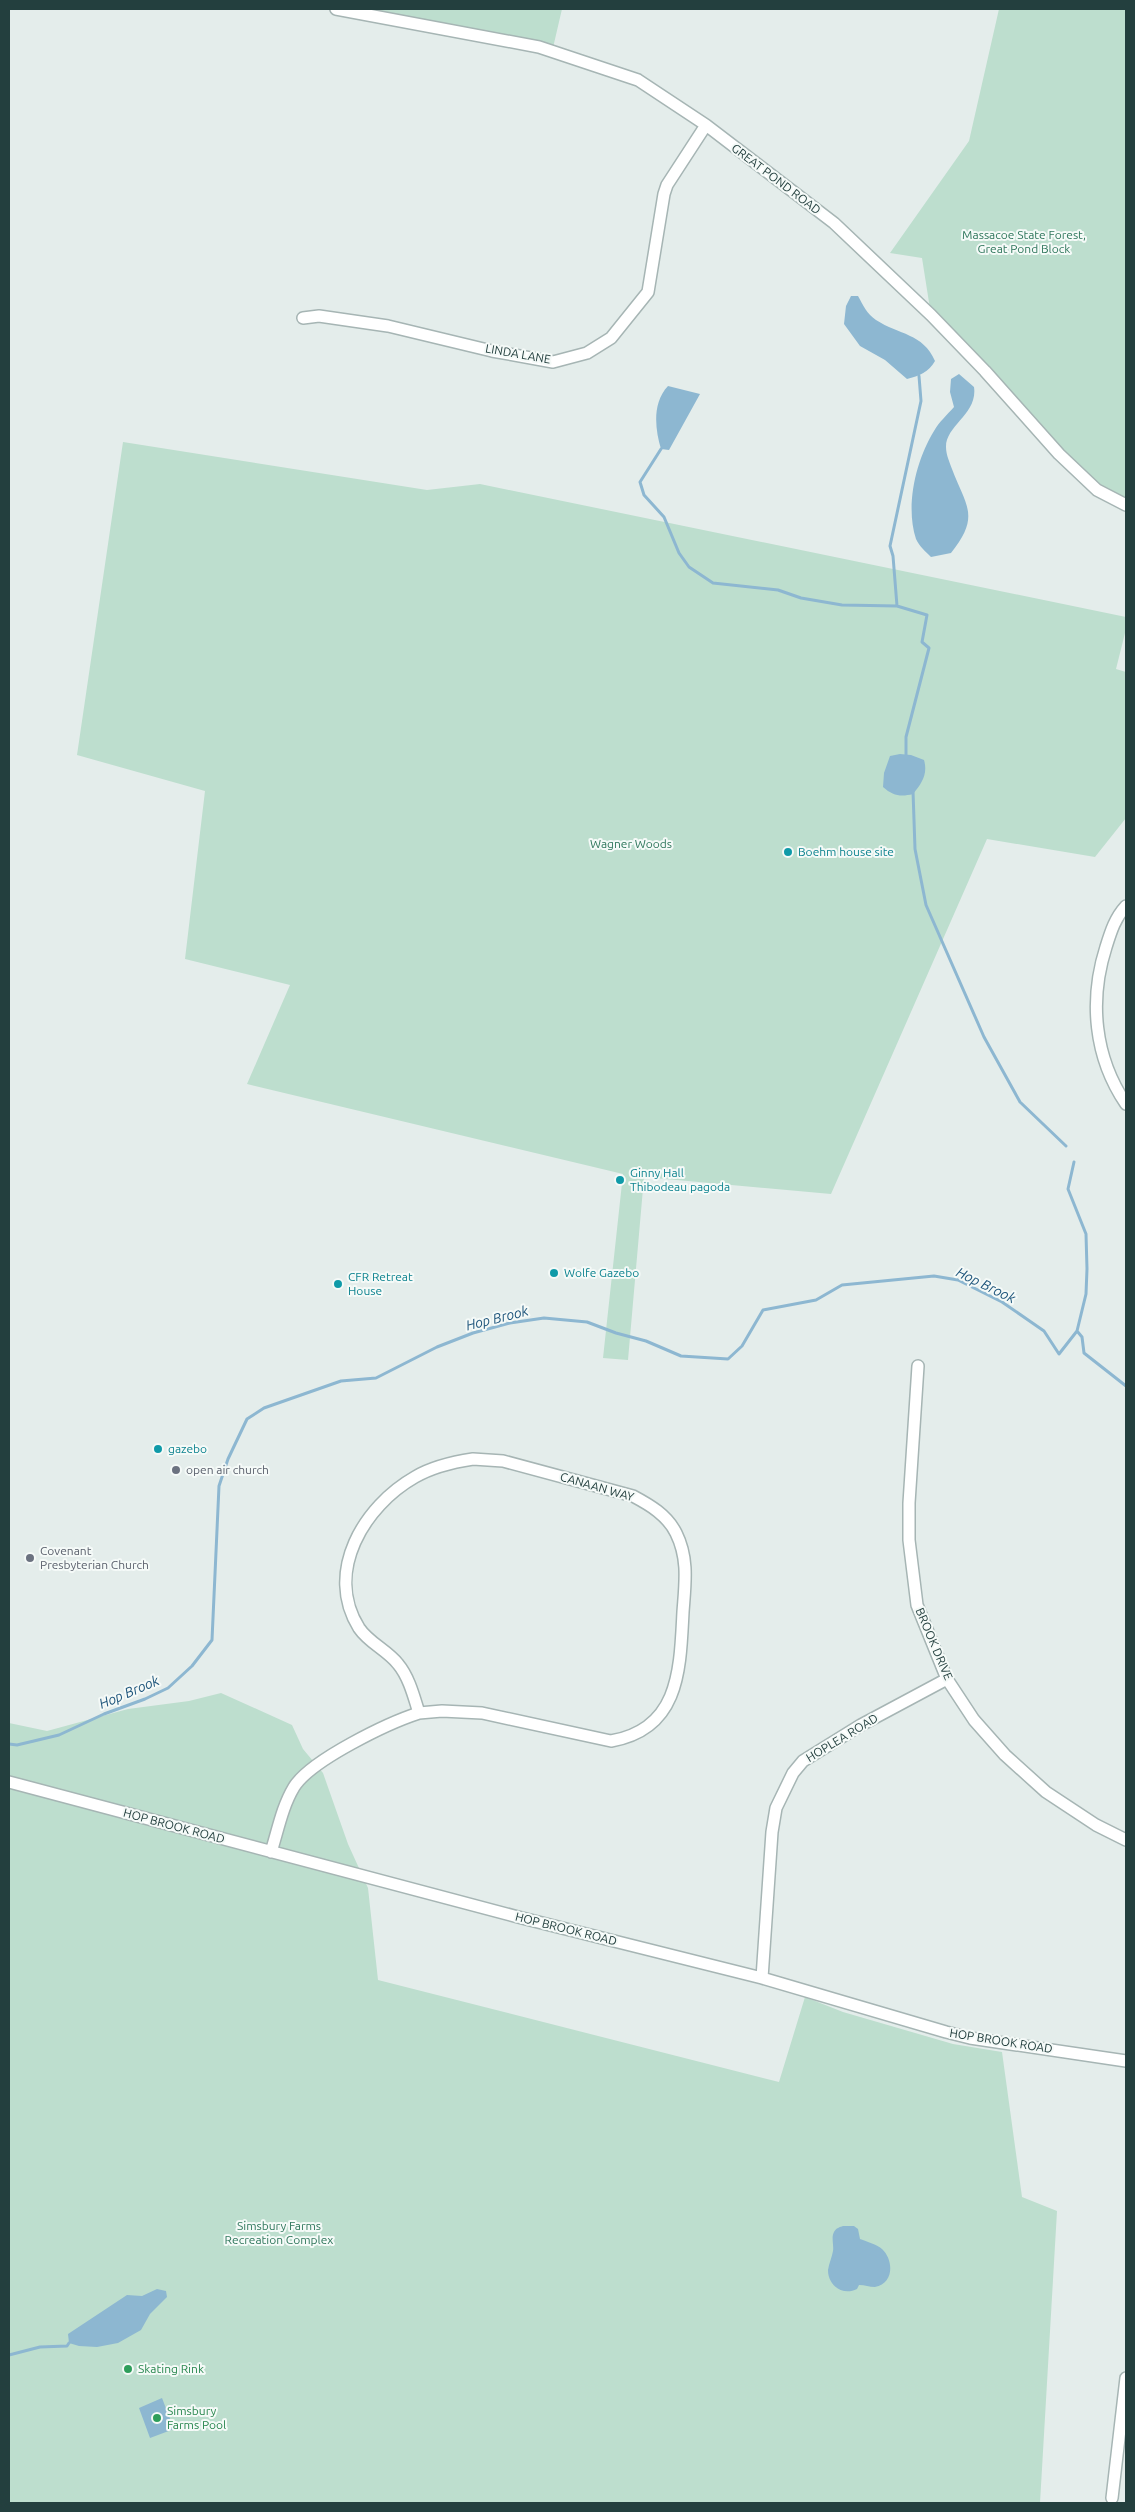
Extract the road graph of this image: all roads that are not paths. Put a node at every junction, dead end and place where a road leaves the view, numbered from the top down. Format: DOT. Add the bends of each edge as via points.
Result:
graph roads {
  1 [pos="336,9"];
  2 [pos="706,125"];
  3 [pos="303,318"];
  4 [pos="1126,505"];
  5 [pos="1126,906"];
  6 [pos="1126,1104"];
  7 [pos="918,1366"];
  8 [pos="947,1679"];
  9 [pos="418,1713"];
  10 [pos="9,1782"];
  11 [pos="1126,1840"];
  12 [pos="271,1852"];
  13 [pos="762,1978"];
  14 [pos="1126,2061"];
  15 [pos="1126,2378"];
  16 [pos="1112,2498"];
  1 -- 2 [label="street, GREAT POND ROAD" via="539,47 638,80"];
  2 -- 3 [label="street, LINDA LANE" via="667,185 648,292 611,338 587,353 553,362 388,326 319,316"];
  2 -- 4 [label="street, GREAT POND ROAD" via="834,223 938,322 1059,454 1097,490"];
  5 -- 6 [label="street" via="1115,921 1100,964 1095,1004 1101,1051"];
  7 -- 8 [label="street, BROOK DRIVE" via="909,1540 917,1605"];
  8 -- 11 [label="street, BROOK DRIVE" via="974,1720 1046,1792 1096,1825"];
  8 -- 13 [label="street, HOPLEA ROAD" via="861,1725 803,1761 793,1773 776,1808 772,1832"];
  9 -- 9 [label="street, CANAAN WAY" via="482,1713 611,1741 631,1738 644,1731 664,1709 673,1691 681,1647 686,1560 675,1530 666,1518 633,1496 527,1467 488,1460 459,1461 416,1476 375,1509 355,1541 348,1559 346,1578 347,1597 360,1629 399,1664"];
  9 -- 12 [label="street, CANAAN WAY" via="336,1753 295,1785 284,1806"];
  10 -- 12 [label="street, HOP BROOK ROAD"];
  12 -- 13 [label="street, HOP BROOK ROAD" via="518,1918"];
  13 -- 14 [label="street, HOP BROOK ROAD" via="970,2038"];
  15 -- 16 [label="street"];
}
